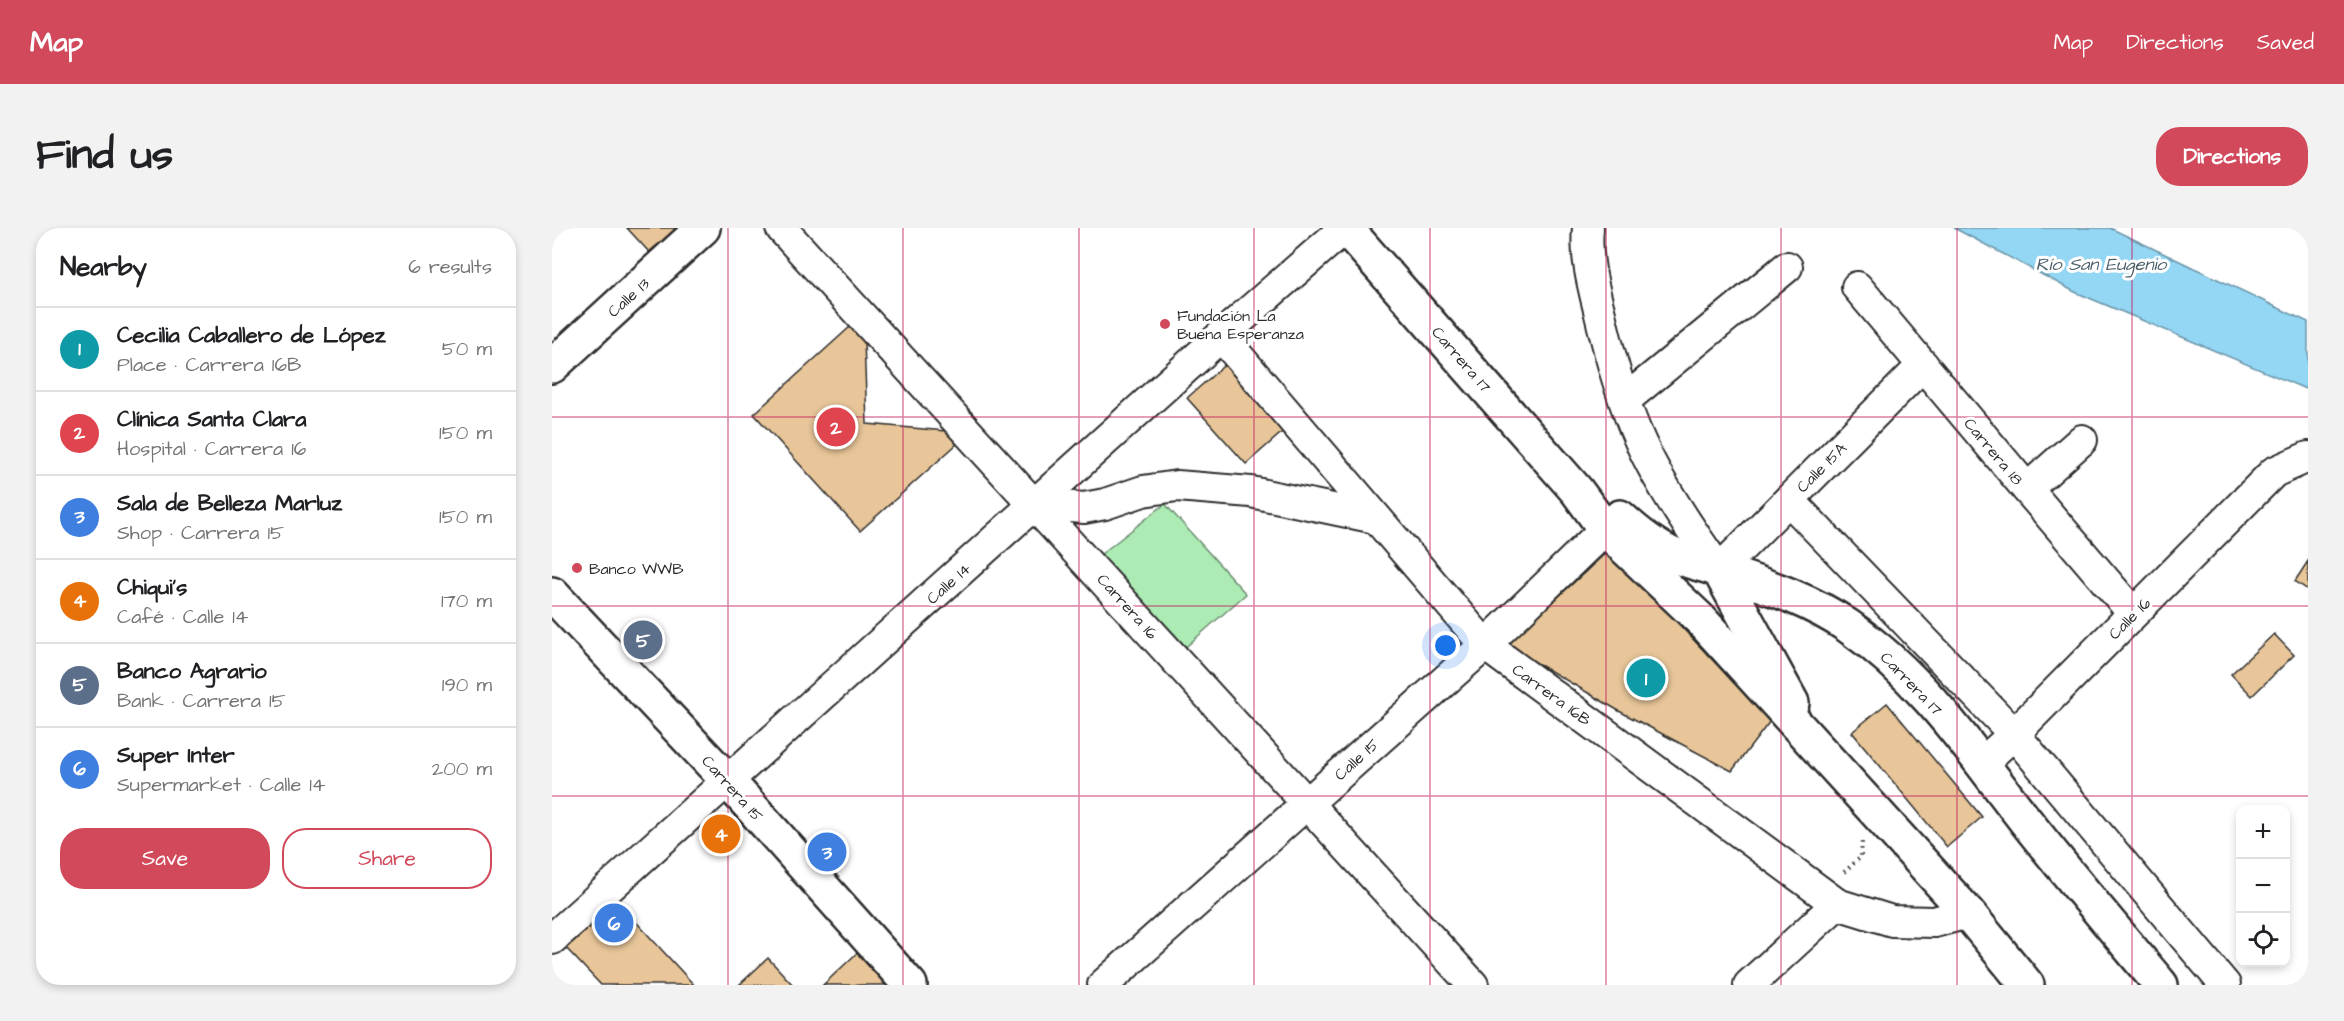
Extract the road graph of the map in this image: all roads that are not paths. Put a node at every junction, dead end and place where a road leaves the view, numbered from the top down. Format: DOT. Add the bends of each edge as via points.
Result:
graph roads {
  1 [pos="703,228"];
  2 [pos="781,228"];
  3 [pos="1345,228"];
  4 [pos="1588,228"];
  5 [pos="1787,267"];
  6 [pos="1857,287"];
  7 [pos="1221,336"];
  8 [pos="1923,365"];
  9 [pos="552,366"];
  10 [pos="1625,400"];
  11 [pos="2082,440"];
  12 [pos="2308,457"];
  13 [pos="2026,489"];
  14 [pos="1577,491"];
  15 [pos="1789,500"];
  16 [pos="1035,504"];
  17 [pos="1376,518"];
  18 [pos="1605,529"];
  19 [pos="1719,570"];
  20 [pos="552,594"];
  21 [pos="2133,613"];
  22 [pos="1485,645"];
  23 [pos="2014,734"];
  24 [pos="1816,748"];
  25 [pos="1982,763"];
  26 [pos="728,781"];
  27 [pos="1307,803"];
  28 [pos="1830,898"];
  29 [pos="1968,913"];
  30 [pos="552,939"];
  31 [pos="910,985"];
  32 [pos="1103,985"];
  33 [pos="1473,985"];
  34 [pos="1749,985"];
  35 [pos="2027,985"];
  36 [pos="2161,985"];
  37 [pos="2225,985"];
  1 -- 9 [label="main road, Calle 13"];
  2 -- 16 [label="street, Carrera 16"];
  3 -- 7 [label="street, Calle 14"];
  3 -- 14 [label="main road, Carrera 17"];
  4 -- 10 [label="street" via="1590,275"];
  5 -- 10 [label="street"];
  6 -- 8 [label="street, Carrera 18"];
  7 -- 16 [label="street, Calle 14"];
  7 -- 17 [label="street, Carrera 16B"];
  8 -- 13 [label="street, Carrera 18"];
  8 -- 15 [label="street, Calle 15A"];
  10 -- 19 [label="street" via="1658,474"];
  11 -- 13 [label="street"];
  12 -- 21 [label="street, Calle 16" via="2274,472"];
  13 -- 21 [label="street, Carrera 18"];
  14 -- 18 [label="main road, Carrera 17"];
  14 -- 19 [label="main road, Carrera 17" via="1675,556"];
  15 -- 19 [label="street, Calle 15A"];
  15 -- 23 [label="street"];
  16 -- 17 [label="street" via="1084,508 1177,486 1251,492"];
  16 -- 26 [label="street, Calle 14"];
  16 -- 27 [label="street, Carrera 16"];
  17 -- 22 [label="street, Carrera 16B"];
  18 -- 22 [label="street, Calle 15"];
  18 -- 24 [label="main road, Carrera 17" via="1701,620"];
  19 -- 24 [label="main road"];
  19 -- 25 [label="main road, Carrera 17" via="1786,593 1846,624 1924,691"];
  20 -- 26 [label="main road, Carrera 15"];
  21 -- 23 [label="street, Calle 16"];
  22 -- 27 [label="street, Calle 15"];
  22 -- 28 [label="street, Carrera 16B"];
  23 -- 25 [label="street, Calle 16"];
  23 -- 37 [label="street"];
  24 -- 29 [label="main road, Carrera 17"];
  25 -- 36 [label="main road, Carrera 17"];
  26 -- 30 [label="street, Calle 14"];
  26 -- 31 [label="main road, Carrera 15"];
  27 -- 32 [label="street, Calle 15"];
  27 -- 33 [label="street, Carrera 16"];
  28 -- 29 [label="street, Carrera 16B" via="1892,921 1934,922"];
  28 -- 34 [label="street"];
  29 -- 35 [label="main road, Carrera 17"];
}
